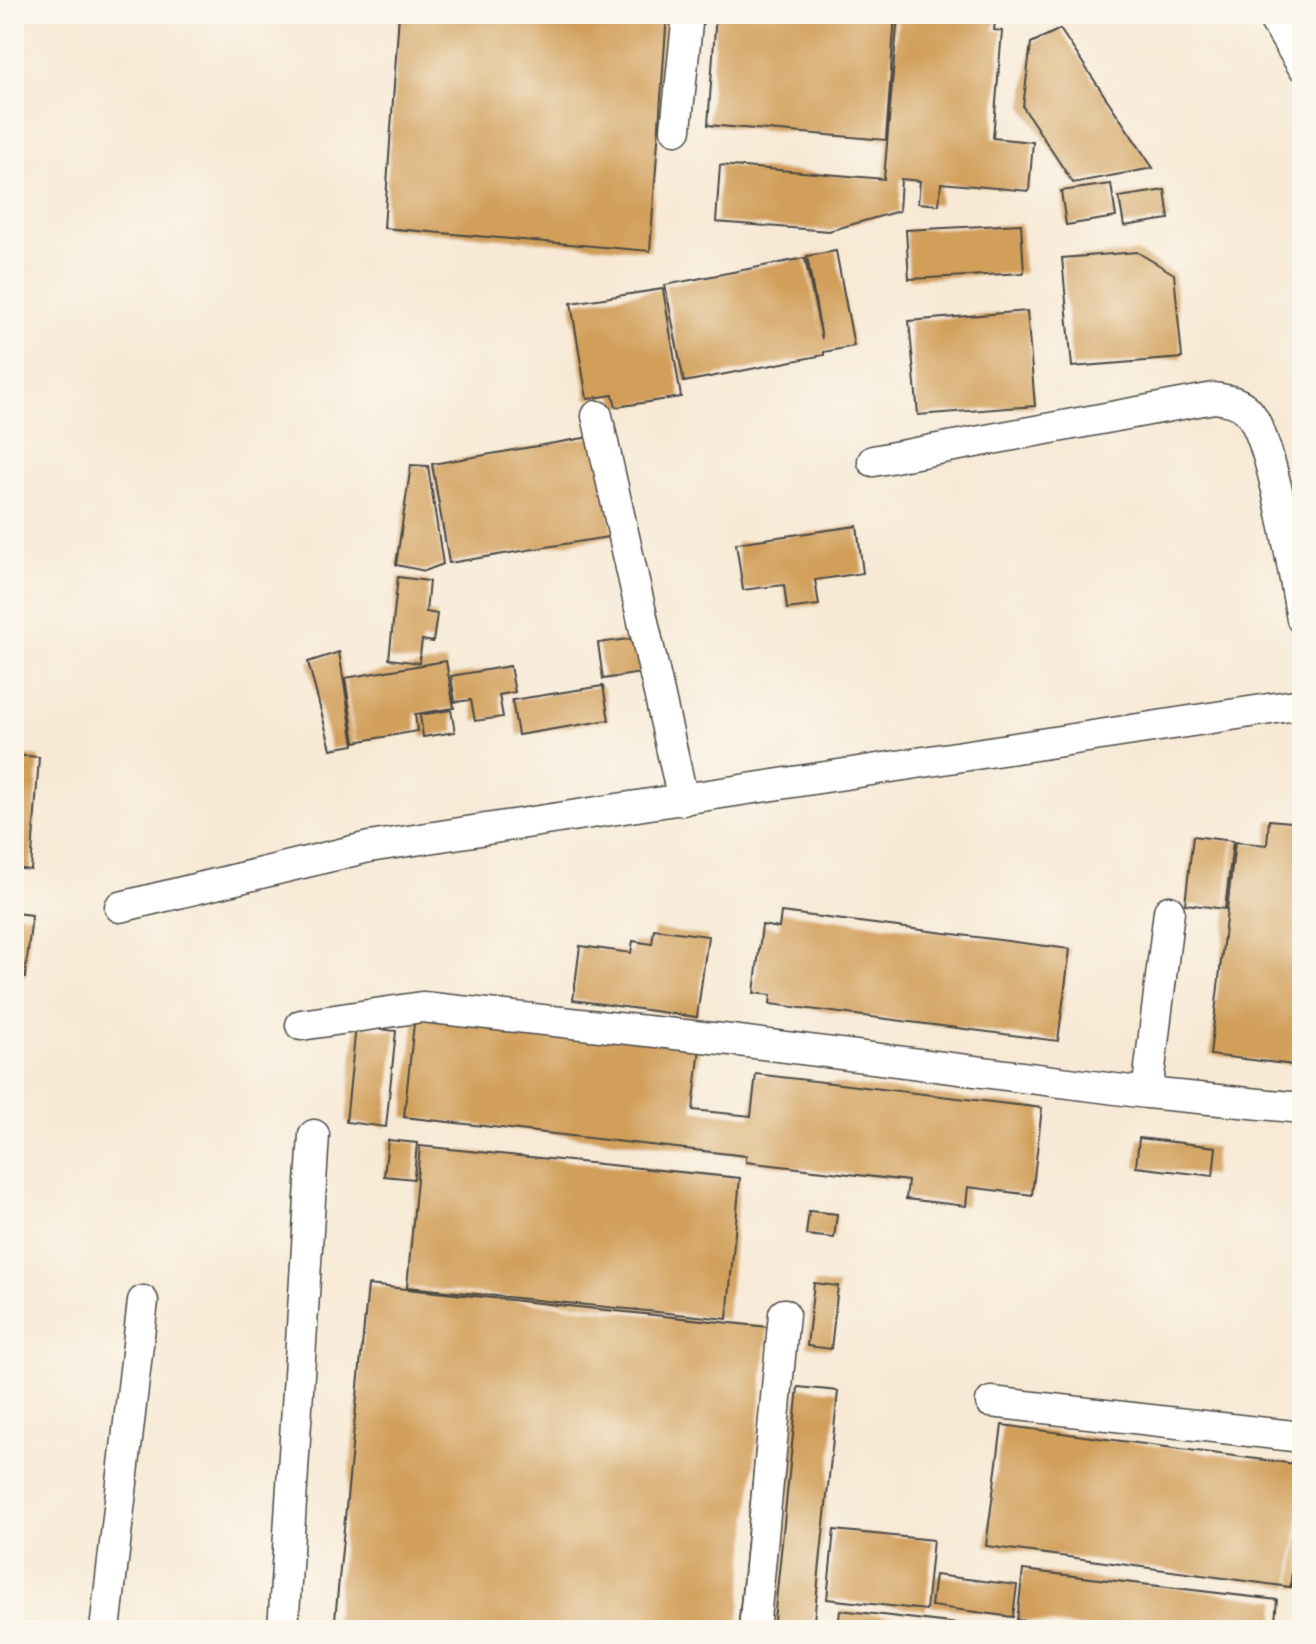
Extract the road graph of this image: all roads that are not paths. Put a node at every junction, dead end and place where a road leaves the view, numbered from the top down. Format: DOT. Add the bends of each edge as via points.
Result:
graph roads {
  1 [pos="688,14"];
  2 [pos="1271,14"];
  3 [pos="1302,65"];
  4 [pos="676,129"];
  5 [pos="597,416"];
  6 [pos="873,461"];
  7 [pos="1302,619"];
  8 [pos="1302,704"];
  9 [pos="683,800"];
  10 [pos="120,907"];
  11 [pos="1169,911"];
  12 [pos="301,1025"];
  13 [pos="1147,1093"];
  14 [pos="1302,1108"];
  15 [pos="314,1135"];
  16 [pos="143,1301"];
  17 [pos="784,1314"];
  18 [pos="991,1402"];
  19 [pos="1302,1437"];
  20 [pos="105,1630"];
  21 [pos="283,1630"];
  22 [pos="754,1630"];
  1 -- 4 [label="street"];
  2 -- 3 [label="street"];
  5 -- 9 [label="street"];
  6 -- 7 [label="street" via="1214,398 1235,402 1255,421 1264,446"];
  8 -- 9 [label="street"];
  9 -- 10 [label="street" via="369,847"];
  11 -- 13 [label="street"];
  12 -- 13 [label="street" via="422,1007"];
  13 -- 14 [label="street"];
  15 -- 21 [label="street"];
  16 -- 20 [label="street"];
  17 -- 22 [label="street"];
  18 -- 19 [label="street"];
}
